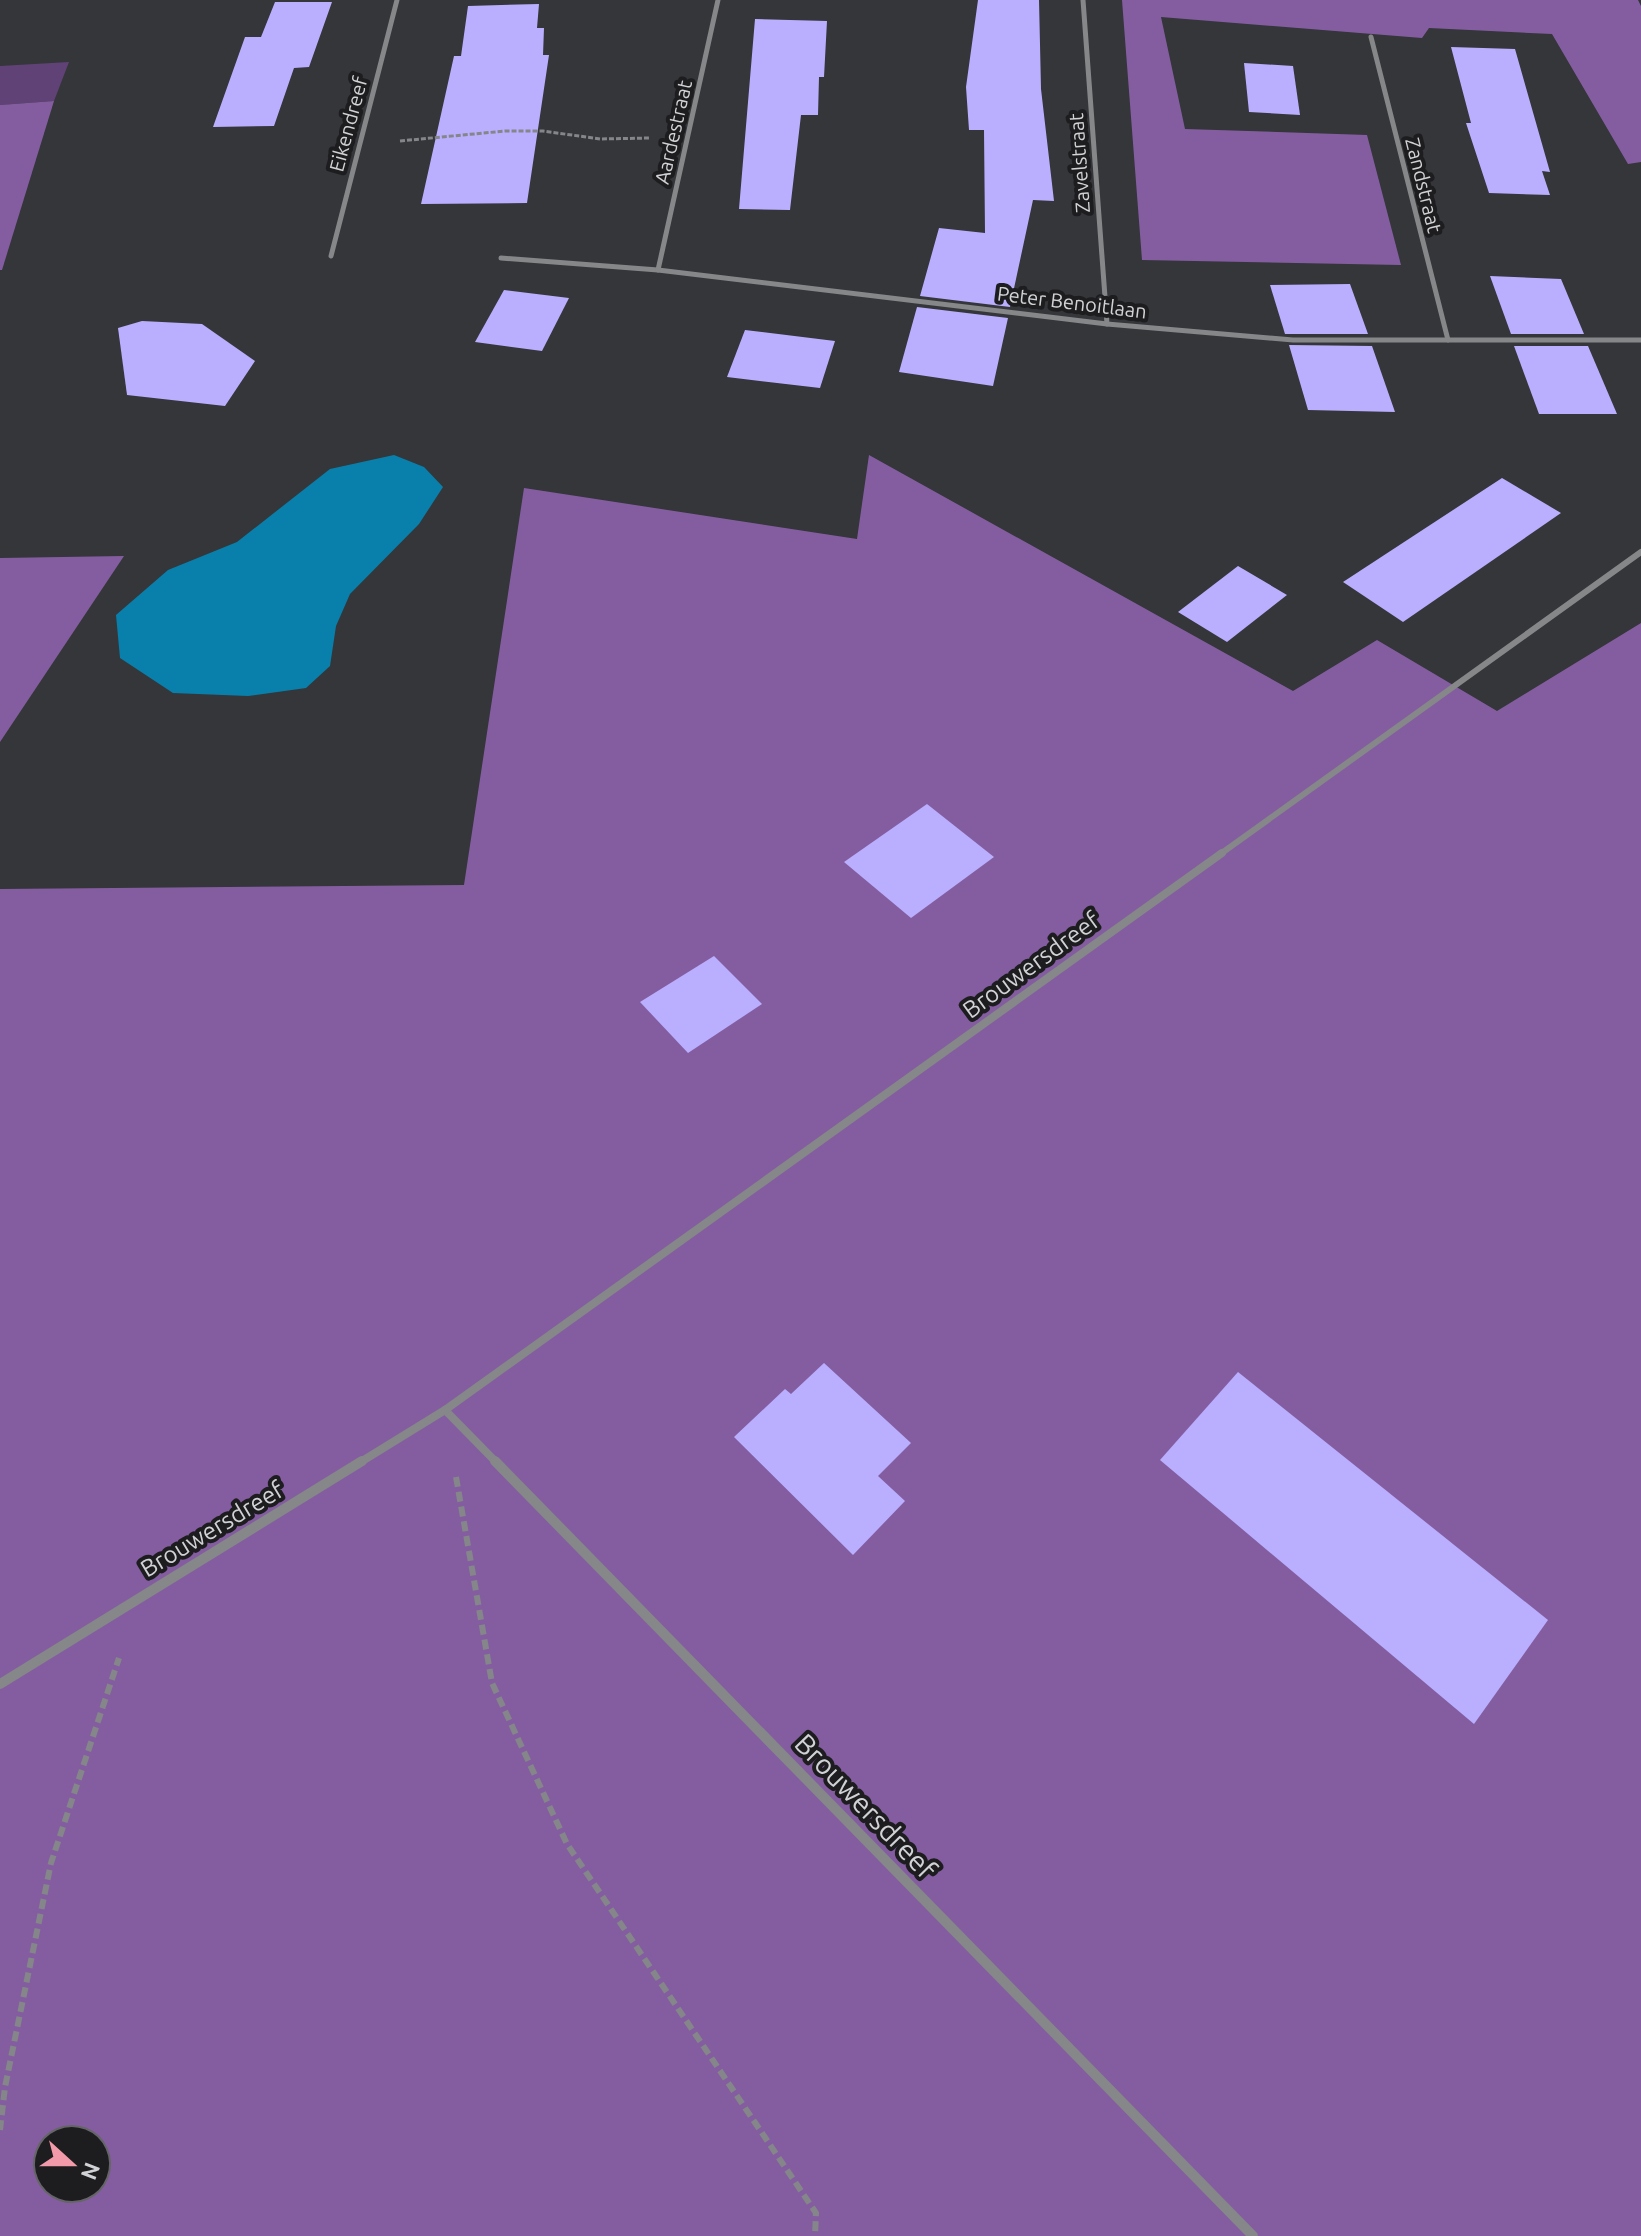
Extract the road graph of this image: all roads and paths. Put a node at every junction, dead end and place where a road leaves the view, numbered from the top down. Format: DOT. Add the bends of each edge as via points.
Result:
graph roads {
  1 [pos="397,0"];
  2 [pos="718,0"];
  3 [pos="1083,0"];
  4 [pos="1371,37"];
  5 [pos="687,139"];
  6 [pos="359,142"];
  7 [pos="331,256"];
  8 [pos="501,258"];
  9 [pos="658,270"];
  10 [pos="1107,324"];
  11 [pos="1448,340"];
  12 [pos="1641,340"];
  13 [pos="1641,552"];
  14 [pos="445,1410"];
  15 [pos="139,1597"];
  16 [pos="0,1684"];
  17 [pos="0,2130"];
  18 [pos="815,2236"];
  19 [pos="1253,2236"];
  1 -- 6 [label="street, Eikendreef"];
  2 -- 5 [label="street, Aardestraat"];
  3 -- 10 [label="street, Zavelstraat"];
  4 -- 11 [label="street, Zandstraat"];
  5 -- 6 [label="path" via="505,131"];
  5 -- 9 [label="street, Aardestraat"];
  6 -- 7 [label="street, Eikendreef"];
  8 -- 9 [label="street, Peter Benoitlaan"];
  9 -- 10 [label="street, Peter Benoitlaan"];
  10 -- 11 [label="street, Peter Benoitlaan" via="1293,340"];
  11 -- 12 [label="street, Peter Benoitlaan"];
  13 -- 14 [label="street, Brouwersdreef"];
  14 -- 15 [label="street, Brouwersdreef"];
  14 -- 18 [label="path" via="492,1683 567,1844 816,2213"];
  14 -- 19 [label="street, Brouwersdreef"];
  15 -- 16 [label="street, Brouwersdreef"];
  15 -- 17 [label="path" via="51,1863"];
}
